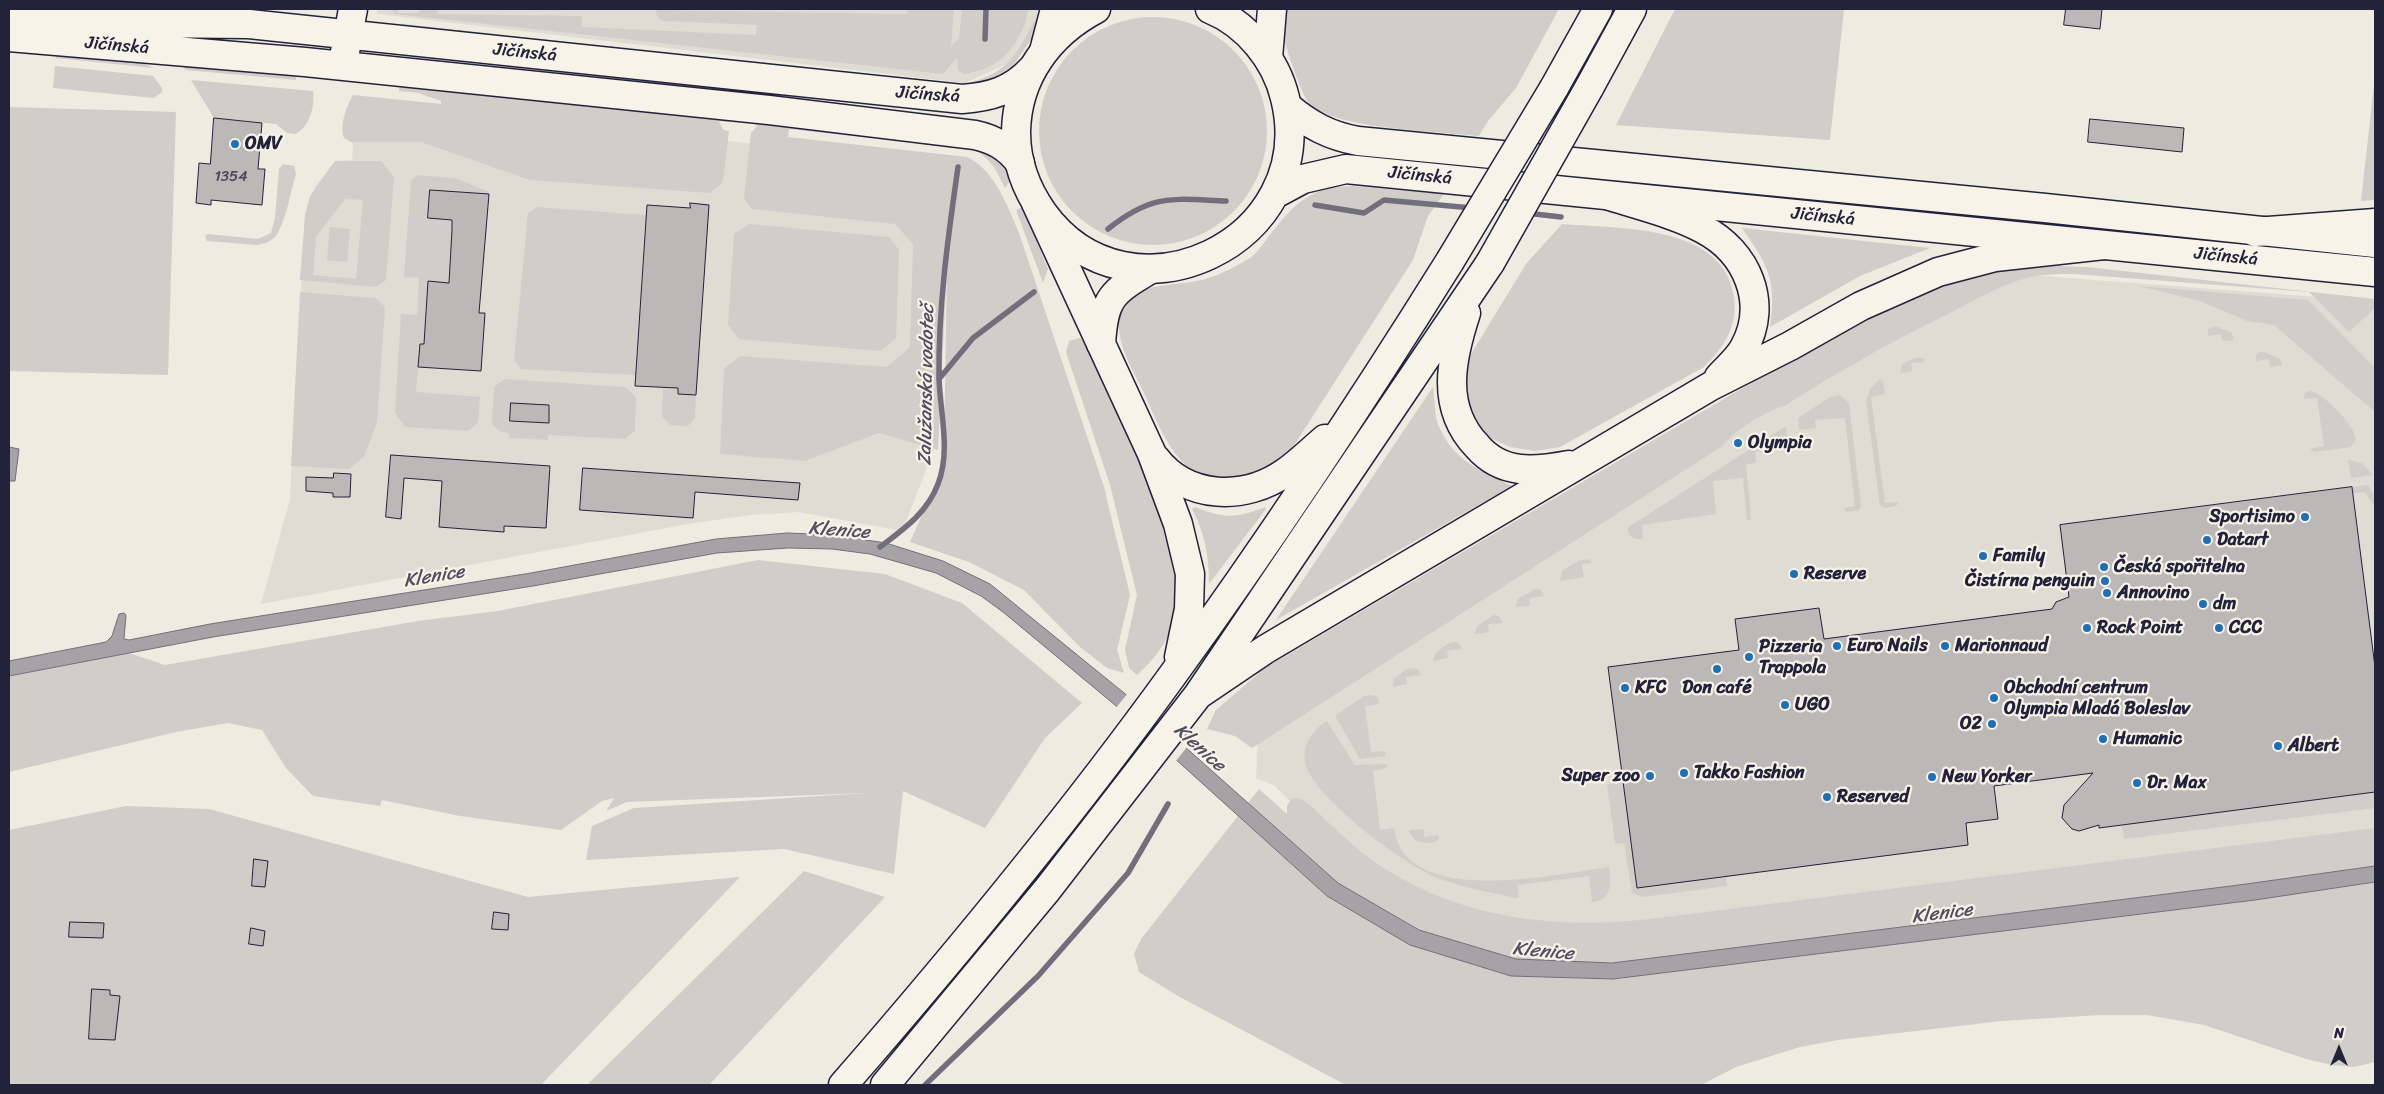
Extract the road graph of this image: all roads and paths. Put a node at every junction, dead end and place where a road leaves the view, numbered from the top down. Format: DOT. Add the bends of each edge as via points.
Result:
graph roads {
  1 [pos="1055,9"];
  2 [pos="1096,9"];
  3 [pos="1210,9"];
  4 [pos="1272,9"];
  5 [pos="1598,9"];
  6 [pos="1632,9"];
  7 [pos="9,11"];
  8 [pos="351,22"];
  9 [pos="9,37"];
  10 [pos="1268,58"];
  11 [pos="1038,60"];
  12 [pos="342,66"];
  13 [pos="1287,106"];
  14 [pos="1020,163"];
  15 [pos="1275,194"];
  16 [pos="1610,196"];
  17 [pos="1036,203"];
  18 [pos="2375,223"];
  19 [pos="2256,232"];
  20 [pos="2375,243"];
  21 [pos="2104,245"];
  22 [pos="1490,263"];
  23 [pos="1151,269"];
  24 [pos="2374,272"];
  25 [pos="1102,344"];
  26 [pos="1710,386"];
  27 [pos="1365,397"];
  28 [pos="1152,454"];
  29 [pos="1581,462"];
  30 [pos="1173,675"];
  31 [pos="1198,695"];
  32 [pos="843,1085"];
  33 [pos="885,1085"];
  1 -- 11 [label="main road"];
  2 -- 11 [label="main road, Jičínská" via="1059,33"];
  3 -- 10 [label="main road, Jičínská" via="1244,31"];
  4 -- 10 [label="main road"];
  5 -- 27 [label="main road, bridge" via="1554,88"];
  6 -- 22 [label="main road, bridge"];
  7 -- 8 [label="main road, Jičínská" via="109,21"];
  8 -- 11 [label="main road, Jičínská" via="962,99 1001,92 1023,79"];
  8 -- 12 [label="main road"];
  9 -- 12 [label="main road, Jičínská"];
  10 -- 13 [label="main road, Jičínská" via="1280,81"];
  11 -- 14 [label="main road, Jičínská" via="1025,84 1018,115 1016,131"];
  12 -- 14 [label="main road, Jičínská" via="975,134 999,142"];
  13 -- 15 [label="main road, Jičínská" via="1290,124 1288,151"];
  13 -- 19 [label="main road, Jičínská" via="1313,126 1358,141 2035,207"];
  14 -- 17 [label="main road, Jičínská"];
  15 -- 16 [label="main road, Jičínská" via="1304,179 1346,170"];
  15 -- 23 [label="main road, Jičínská" via="1254,225 1224,249 1189,264"];
  16 -- 21 [label="main road, Jičínská"];
  16 -- 26 [label="main road" via="1705,230 1721,241 1742,264 1753,289 1754,322 1743,350"];
  17 -- 23 [label="main road, Jičínská" via="1055,227 1085,251 1121,265"];
  17 -- 25 [label="main road"];
  18 -- 19 [label="main road"];
  19 -- 20 [label="main road, Jičínská"];
  21 -- 24 [label="main road, Jičínská"];
  21 -- 26 [label="main road" via="1995,257 1938,272 1861,306"];
  22 -- 29 [label="main road" via="1469,306 1456,351 1452,399 1459,420 1470,440 1502,465 1520,470"];
  22 -- 31 [label="main road"];
  23 -- 25 [label="main road" via="1112,296 1103,320"];
  25 -- 28 [label="main road"];
  26 -- 29 [label="main road"];
  27 -- 28 [label="main road" via="1325,439 1285,472 1236,493 1210,491 1186,484 1167,471"];
  27 -- 30 [label="main road"];
  28 -- 30 [label="main road" via="1178,524 1190,574 1186,629"];
  29 -- 31 [label="main road" via="1266,649"];
  30 -- 32 [label="main road" via="1011,887"];
  31 -- 33 [label="main road" via="997,952"];
}
